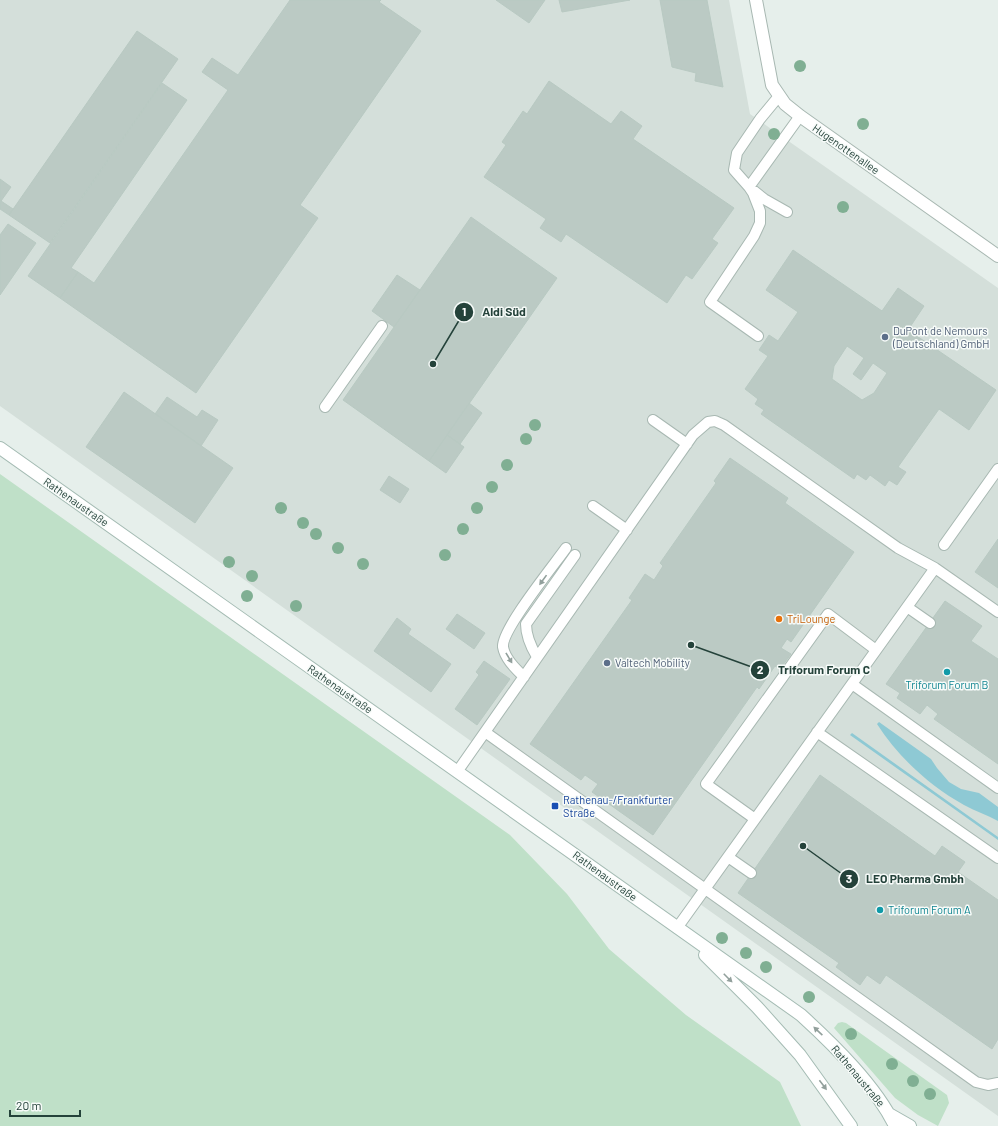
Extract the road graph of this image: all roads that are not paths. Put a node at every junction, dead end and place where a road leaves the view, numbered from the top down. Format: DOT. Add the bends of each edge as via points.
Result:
graph roads {
  1 [pos="756,0"];
  2 [pos="778,96"];
  3 [pos="800,116"];
  4 [pos="749,187"];
  5 [pos="787,212"];
  6 [pos="998,256"];
  7 [pos="382,326"];
  8 [pos="758,336"];
  9 [pos="325,407"];
  10 [pos="653,420"];
  11 [pos="687,444"];
  12 [pos="0,448"];
  13 [pos="998,469"];
  14 [pos="593,506"];
  15 [pos="627,530"];
  16 [pos="944,545"];
  17 [pos="566,548"];
  18 [pos="575,555"];
  19 [pos="935,568"];
  20 [pos="907,607"];
  21 [pos="998,612"];
  22 [pos="930,623"];
  23 [pos="876,650"];
  24 [pos="537,657"];
  25 [pos="524,677"];
  26 [pos="852,684"];
  27 [pos="485,732"];
  28 [pos="817,732"];
  29 [pos="457,772"];
  30 [pos="998,788"];
  31 [pos="755,819"];
  32 [pos="728,857"];
  33 [pos="998,858"];
  34 [pos="751,873"];
  35 [pos="705,888"];
  36 [pos="679,929"];
  37 [pos="998,1083"];
  38 [pos="889,1114"];
  39 [pos="851,1126"];
  40 [pos="895,1126"];
  41 [pos="910,1126"];
  1 -- 2 [label="street, Hugenottenallee" via="772,85"];
  2 -- 3 [label="street, Hugenottenallee"];
  2 -- 4 [label="lane" via="736,153 734,170"];
  3 -- 4 [label="lane"];
  3 -- 6 [label="street, Hugenottenallee"];
  4 -- 5 [label="lane"];
  4 -- 8 [label="lane" via="760,211 760,223 710,302"];
  7 -- 9 [label="lane"];
  10 -- 11 [label="lane"];
  11 -- 15 [label="lane"];
  11 -- 19 [label="lane" via="708,422 715,421 724,425 898,548"];
  12 -- 29 [label="street, Rathenaustraße"];
  13 -- 16 [label="lane"];
  14 -- 15 [label="lane"];
  15 -- 24 [label="lane"];
  17 -- 25 [label="lane, one-way" via="508,629 505,637 503,646 506,657"];
  18 -- 24 [label="lane" via="526,624 531,646"];
  19 -- 20 [label="lane"];
  19 -- 21 [label="lane"];
  20 -- 22 [label="lane"];
  20 -- 23 [label="lane"];
  23 -- 26 [label="lane"];
  23 -- 31 [label="lane" via="828,614 773,690 706,784"];
  24 -- 25 [label="lane"];
  25 -- 27 [label="lane"];
  26 -- 28 [label="lane"];
  26 -- 30 [label="lane"];
  27 -- 29 [label="lane"];
  27 -- 35 [label="lane"];
  28 -- 31 [label="lane"];
  28 -- 33 [label="lane"];
  29 -- 36 [label="street, Rathenaustraße"];
  31 -- 32 [label="lane"];
  32 -- 34 [label="lane"];
  32 -- 35 [label="lane"];
  35 -- 36 [label="lane"];
  35 -- 37 [label="lane" via="976,1082 988,1085"];
  38 -- 36 [label="street, Rathenaustraße, one-way" via="833,1045 801,1015"];
  36 -- 39 [label="street, Rathenaustraße, one-way" via="757,1007 800,1055"];
  38 -- 40 [label="street, Rathenaustraße"];
  38 -- 41 [label="street"];
}
